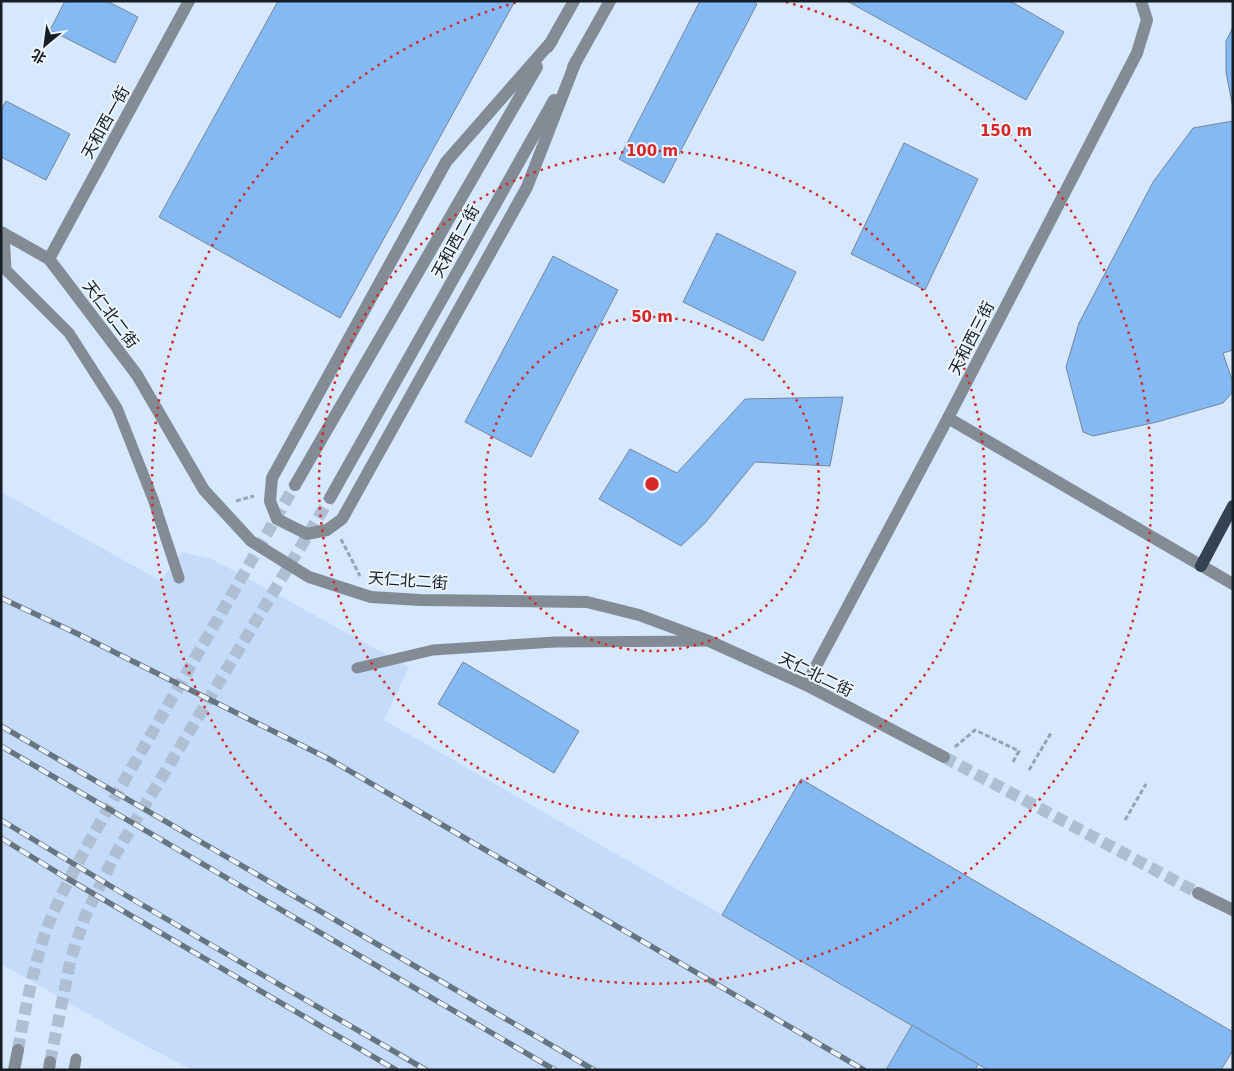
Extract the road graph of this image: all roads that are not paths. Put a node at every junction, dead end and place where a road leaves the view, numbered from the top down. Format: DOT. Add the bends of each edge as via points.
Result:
graph roads {
  1 [pos="189,1"];
  2 [pos="574,1"];
  3 [pos="610,1"];
  4 [pos="1141,1"];
  5 [pos="552,41"];
  6 [pos="576,61"];
  7 [pos="2,233"];
  8 [pos="48,259"];
  9 [pos="948,418"];
  10 [pos="294,486"];
  11 [pos="330,498"];
  12 [pos="1233,506"];
  13 [pos="1201,566"];
  14 [pos="179,578"];
  15 [pos="1233,584"];
  16 [pos="709,641"];
  17 [pos="357,668"];
  18 [pos="806,685"];
  19 [pos="944,757"];
  20 [pos="1198,892"];
  21 [pos="1233,910"];
  22 [pos="18,1050"];
  23 [pos="14,1070"];
  1 -- 8 [label="street, 天和西一街"];
  2 -- 5 [label="street, 天和西二街"];
  3 -- 6 [label="street, 天和西二街"];
  4 -- 9 [label="street, 天和西三街" via="1147,20 1137,53"];
  5 -- 6 [label="street" via="446,162 272,478 270,501 277,519 307,534 327,530 342,519 527,187"];
  5 -- 10 [label="street, 天和西二街"];
  6 -- 11 [label="street, 天和西二街"];
  7 -- 8 [label="street, 天仁北二街"];
  7 -- 14 [label="lane" via="6,270 69,333 117,408 153,499"];
  8 -- 16 [label="street, 天仁北二街" via="136,376 204,490 251,542 310,577 371,597 587,602 639,615"];
  9 -- 13 [label="street"];
  9 -- 18 [label="street, 天和西三街"];
  12 -- 13 [label="main road"];
  13 -- 15 [label="street"];
  16 -- 17 [label="lane" via="554,642 433,650"];
  16 -- 18 [label="street, 天仁北二街"];
  18 -- 19 [label="street, 天仁北二街"];
  20 -- 21 [label="street"];
  22 -- 23 [label="street"];
}
